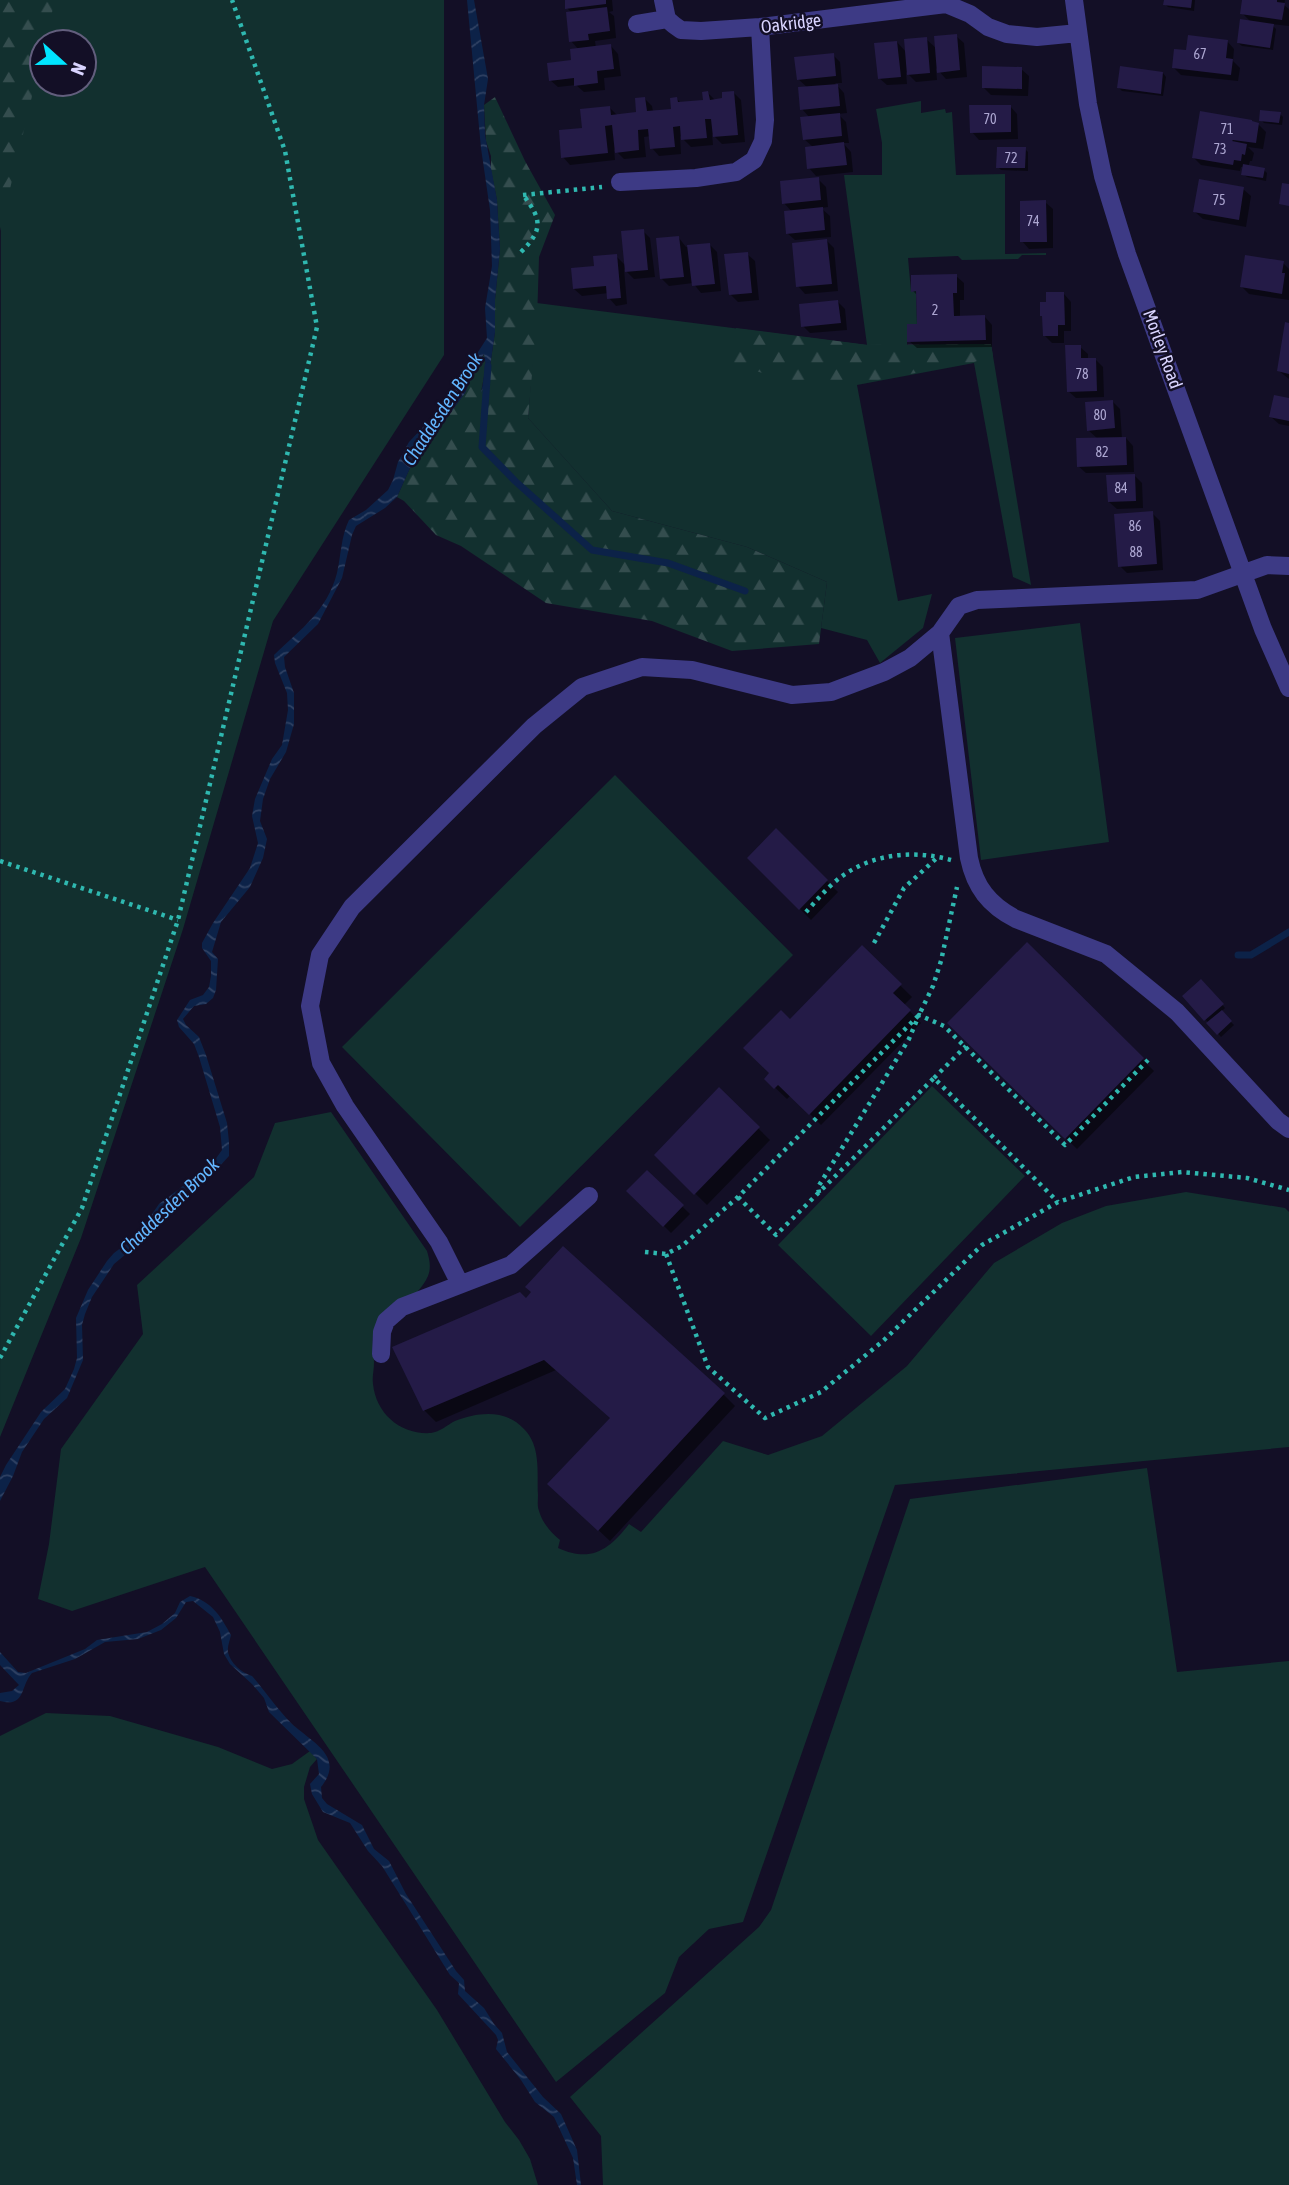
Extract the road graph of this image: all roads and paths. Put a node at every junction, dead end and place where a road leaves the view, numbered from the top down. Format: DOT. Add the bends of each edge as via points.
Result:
graph roads {
  1 [pos="232,0"];
  2 [pos="663,0"];
  3 [pos="1074,0"];
  4 [pos="667,19"];
  5 [pos="637,24"];
  6 [pos="760,27"];
  7 [pos="1078,33"];
  8 [pos="620,182"];
  9 [pos="521,252"];
  10 [pos="1289,566"];
  11 [pos="1243,574"];
  12 [pos="940,634"];
  13 [pos="1289,688"];
  14 [pos="939,856"];
  15 [pos="969,858"];
  16 [pos="0,861"];
  17 [pos="806,912"];
  18 [pos="178,920"];
  19 [pos="874,943"];
  20 [pos="919,1015"];
  21 [pos="966,1046"];
  22 [pos="1149,1060"];
  23 [pos="934,1078"];
  24 [pos="1289,1129"];
  25 [pos="1289,1190"];
  26 [pos="818,1193"];
  27 [pos="589,1196"];
  28 [pos="738,1197"];
  29 [pos="1058,1202"];
  30 [pos="645,1252"];
  31 [pos="666,1254"];
  32 [pos="460,1284"];
  33 [pos="381,1354"];
  34 [pos="0,1358"];
  1 -- 18 [label="path" via="285,151 317,327"];
  2 -- 4 [label="street"];
  3 -- 7 [label="street, Morley Road"];
  4 -- 5 [label="street"];
  4 -- 6 [label="street, Oakridge" via="681,30"];
  6 -- 7 [label="street, Oakridge" via="946,4 1007,34"];
  6 -- 8 [label="street" via="765,120 763,141 754,160 736,172"];
  7 -- 11 [label="street, Morley Road" via="1103,176"];
  8 -- 9 [label="path" via="523,195 539,224 534,240"];
  10 -- 11 [label="street" via="1267,565"];
  11 -- 12 [label="street" via="1197,590 977,600 959,606"];
  11 -- 13 [label="street, Morley Road"];
  12 -- 15 [label="street"];
  12 -- 32 [label="street" via="884,672 831,692 792,695 692,670 642,667 582,687 534,726 352,907 320,955 310,1006 321,1063 345,1107 439,1242"];
  14 -- 15 [label="path" via="956,861"];
  14 -- 17 [label="path" via="914,853 872,861 836,880"];
  14 -- 19 [label="path" via="904,888"];
  15 -- 20 [label="path" via="961,868 941,961"];
  15 -- 24 [label="street" via="977,883 993,904 1016,919 1106,954 1177,1012"];
  16 -- 18 [label="path"];
  18 -- 34 [label="path" via="82,1208"];
  20 -- 21 [label="path" via="944,1026"];
  20 -- 26 [label="path"];
  20 -- 28 [label="path"];
  21 -- 22 [label="path" via="1065,1145"];
  21 -- 23 [label="path"];
  23 -- 26 [label="path"];
  23 -- 29 [label="path"];
  25 -- 29 [label="path" via="1247,1178 1182,1172 1134,1177"];
  26 -- 28 [label="path" via="776,1235"];
  27 -- 32 [label="street" via="511,1265"];
  28 -- 31 [label="path" via="682,1246"];
  29 -- 31 [label="path" via="982,1245 883,1341 821,1392 765,1418 708,1367"];
  30 -- 31 [label="path"];
  32 -- 33 [label="street" via="393,1313 382,1332"];
}
